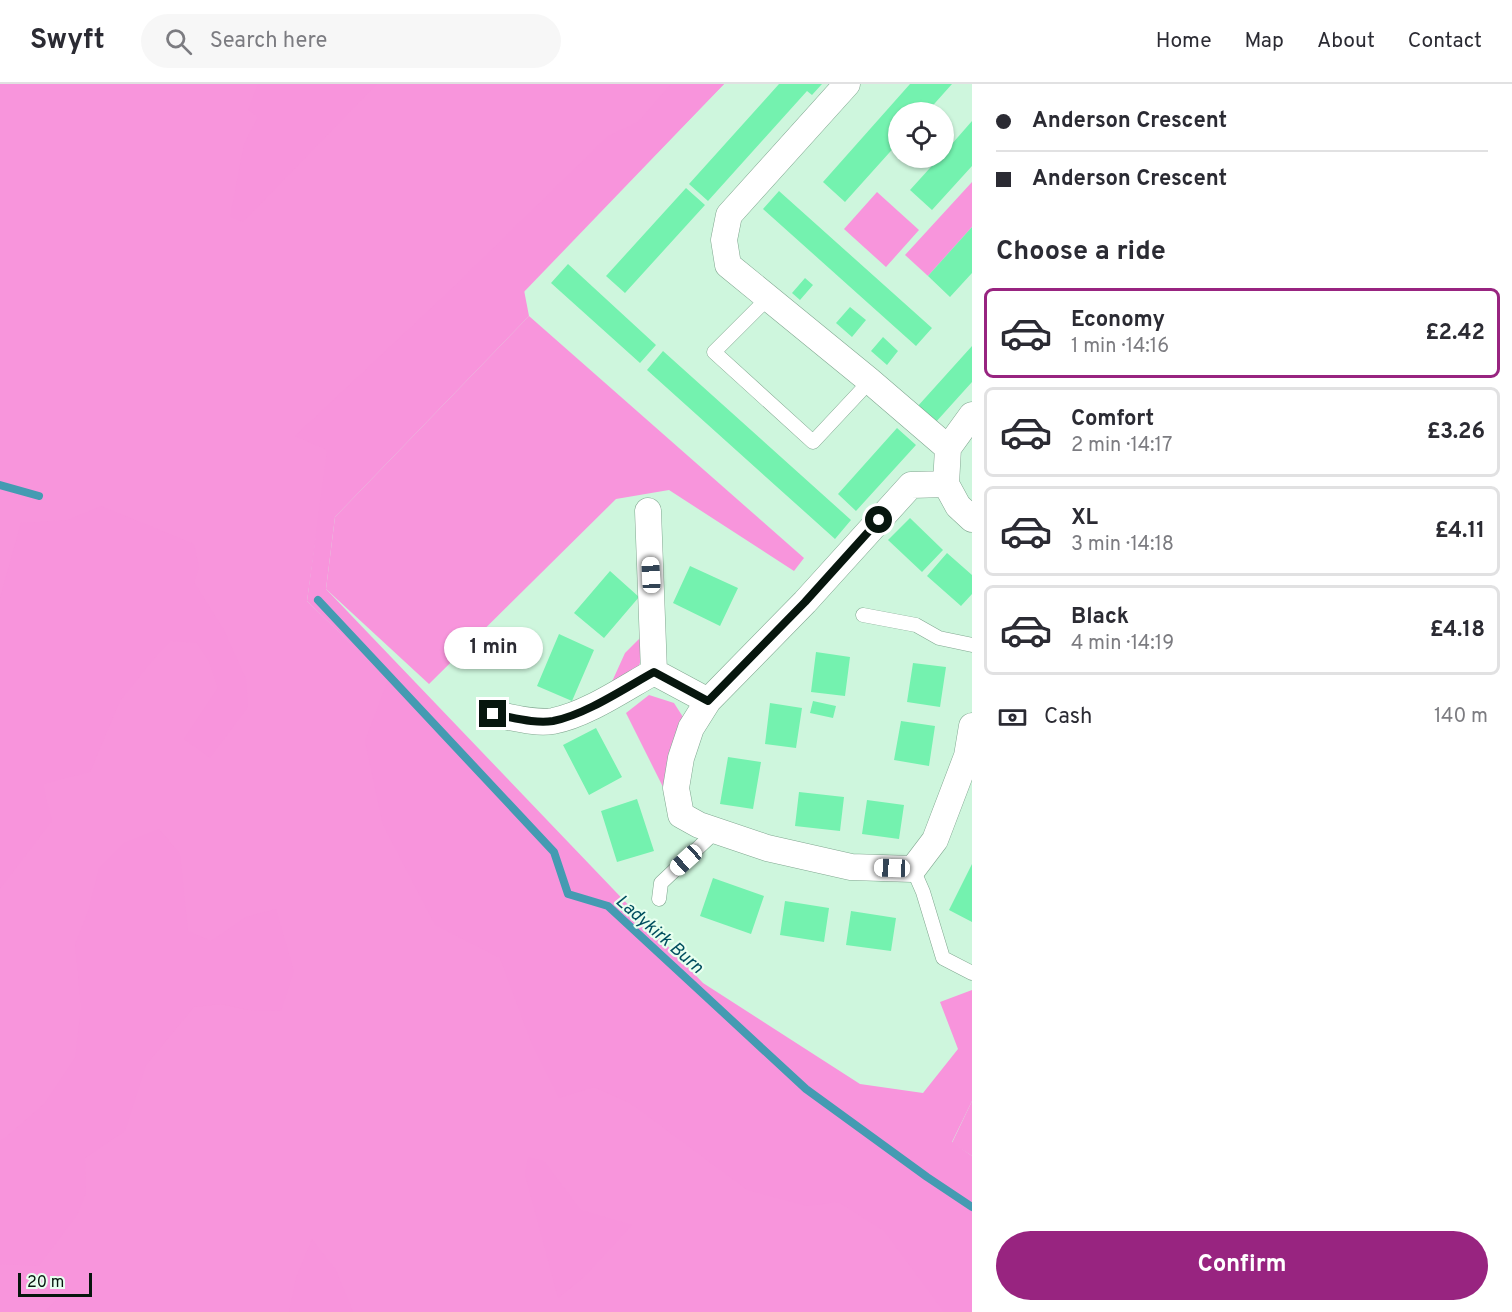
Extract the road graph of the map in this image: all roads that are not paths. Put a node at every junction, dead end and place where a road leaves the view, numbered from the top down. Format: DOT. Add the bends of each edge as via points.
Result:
graph roads {
  1 [pos="847,84"];
  2 [pos="768,298"];
  3 [pos="870,381"];
  4 [pos="972,415"];
  5 [pos="947,465"];
  6 [pos="648,511"];
  7 [pos="972,519"];
  8 [pos="863,615"];
  9 [pos="972,645"];
  10 [pos="654,672"];
  11 [pos="708,701"];
  12 [pos="493,714"];
  13 [pos="972,726"];
  14 [pos="716,831"];
  15 [pos="913,869"];
  16 [pos="659,899"];
  17 [pos="972,973"];
  1 -- 2 [label="street" via="729,215 724,240 728,265"];
  2 -- 3 [label="street"];
  2 -- 3 [label="lane" via="714,352 813,442"];
  3 -- 5 [label="street"];
  4 -- 5 [label="street"];
  5 -- 7 [label="street" via="958,506"];
  5 -- 11 [label="street" via="911,485"];
  6 -- 10 [label="street"];
  8 -- 9 [label="lane" via="916,625 939,638"];
  10 -- 11 [label="street"];
  10 -- 12 [label="street" via="576,715 552,721"];
  11 -- 14 [label="street" via="692,728 676,788 681,815"];
  13 -- 15 [label="street" via="967,756 935,840"];
  14 -- 15 [label="street" via="767,848 851,867"];
  14 -- 16 [label="lane" via="661,883"];
  15 -- 17 [label="lane" via="943,958"];
}
